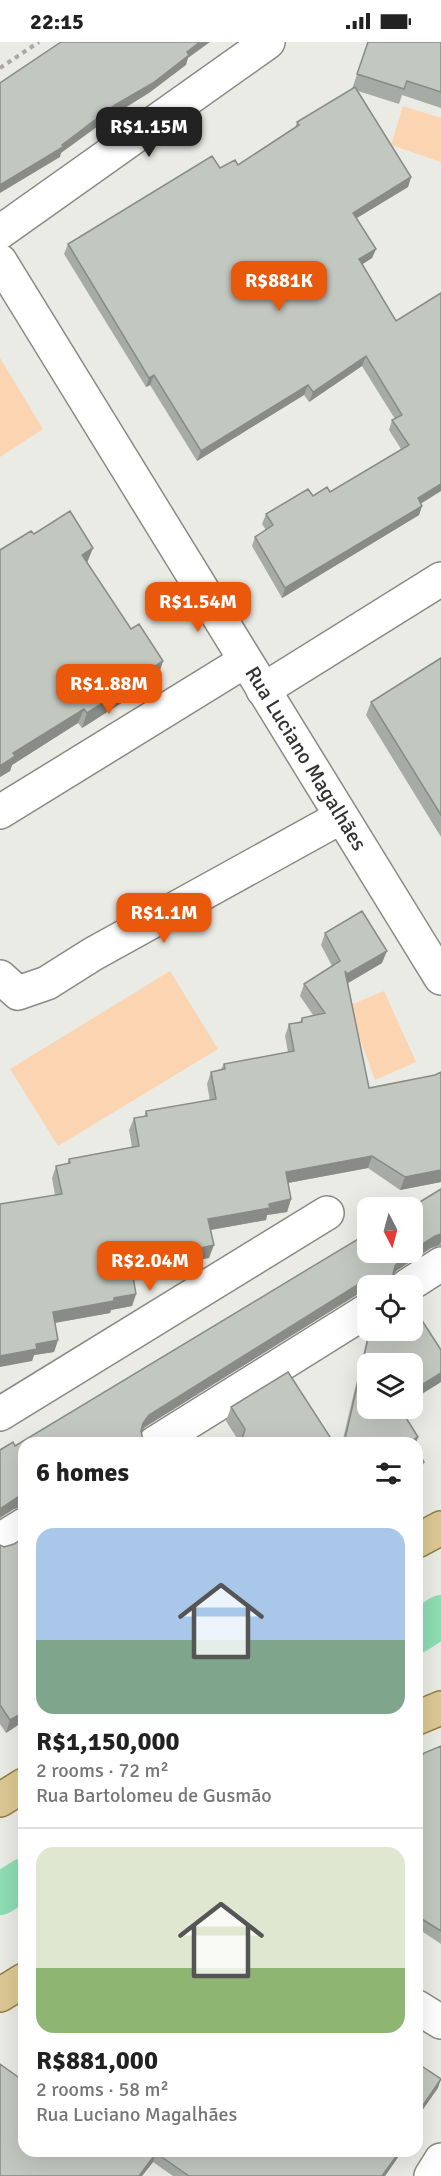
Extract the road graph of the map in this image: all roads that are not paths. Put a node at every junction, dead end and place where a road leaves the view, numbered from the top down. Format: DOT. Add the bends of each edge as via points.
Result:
graph roads {
  1 [pos="268,42"];
  2 [pos="0,232"];
  3 [pos="0,261"];
  4 [pos="441,579"];
  5 [pos="245,661"];
  6 [pos="263,690"];
  7 [pos="0,812"];
  8 [pos="340,817"];
  9 [pos="0,977"];
  10 [pos="441,978"];
  11 [pos="327,1214"];
  12 [pos="441,1264"];
  13 [pos="423,1276"];
  14 [pos="357,1317"];
  15 [pos="0,1414"];
  16 [pos="165,1437"];
  17 [pos="441,1528"];
  18 [pos="18,1529"];
  19 [pos="423,1538"];
  20 [pos="0,1540"];
  21 [pos="441,1708"];
  22 [pos="423,1716"];
  23 [pos="18,1789"];
  24 [pos="0,1800"];
  25 [pos="18,1984"];
  26 [pos="0,1995"];
  27 [pos="423,2011"];
  28 [pos="441,2022"];
  29 [pos="441,2160"];
  30 [pos="431,2176"];
  1 -- 2 [label="street"];
  3 -- 5 [label="street, Rua Luciano Magalhães"];
  4 -- 6 [label="street"];
  5 -- 6 [label="street, Rua Luciano Magalhães"];
  5 -- 7 [label="street"];
  6 -- 8 [label="street, Rua Luciano Magalhães"];
  8 -- 9 [label="street" via="47,983 18,993"];
  8 -- 10 [label="street, Rua Luciano Magalhães"];
  11 -- 15 [label="street"];
  12 -- 13 [label="street"];
  14 -- 16 [label="street"];
  17 -- 19 [label="main road"];
  18 -- 20 [label="street"];
  21 -- 22 [label="main road"];
  23 -- 24 [label="main road"];
  25 -- 26 [label="main road"];
  27 -- 28 [label="street"];
  29 -- 30 [label="street"];
}
